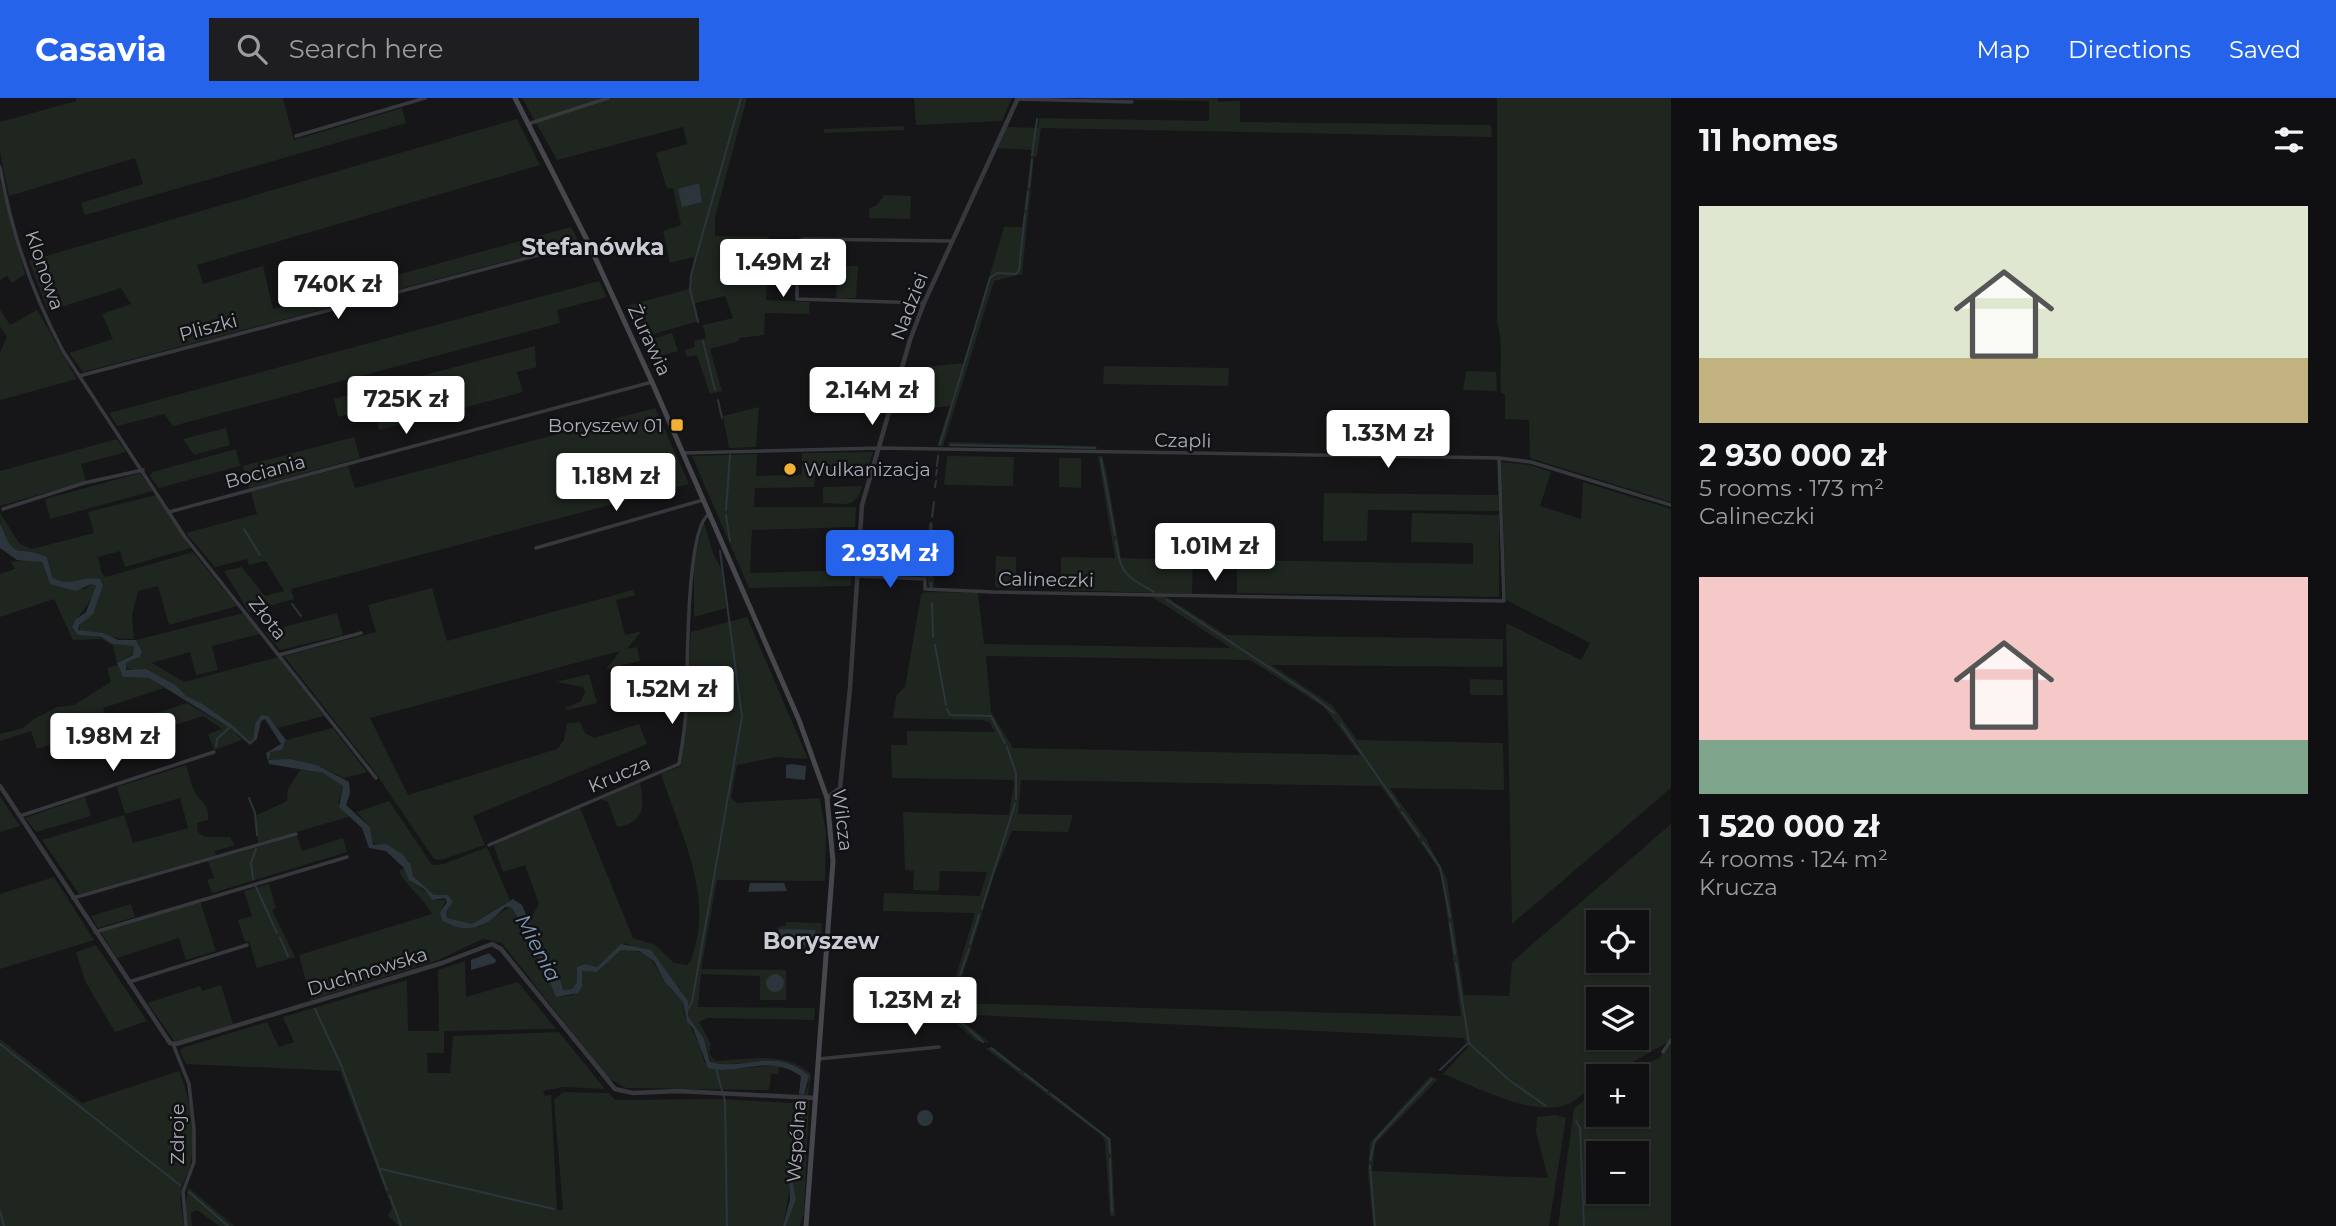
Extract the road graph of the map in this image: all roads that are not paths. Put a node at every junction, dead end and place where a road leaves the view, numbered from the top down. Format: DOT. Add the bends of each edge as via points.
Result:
graph roads {
  1 [pos="425,98"];
  2 [pos="514,98"];
  3 [pos="608,98"];
  4 [pos="1017,99"];
  5 [pos="1132,102"];
  6 [pos="528,124"];
  7 [pos="296,136"];
  8 [pos="0,167"];
  9 [pos="950,241"];
  10 [pos="588,242"];
  11 [pos="924,303"];
  12 [pos="79,376"];
  13 [pos="652,382"];
  14 [pos="879,449"];
  15 [pos="686,454"];
  16 [pos="1499,458"];
  17 [pos="143,470"];
  18 [pos="703,500"];
  19 [pos="1671,505"];
  20 [pos="2,509"];
  21 [pos="169,512"];
  22 [pos="709,514"];
  23 [pos="536,548"];
  24 [pos="856,576"];
  25 [pos="746,600"];
  26 [pos="361,633"];
  27 [pos="279,654"];
  28 [pos="214,752"];
  29 [pos="376,778"];
  30 [pos="0,786"];
  31 [pos="827,798"];
  32 [pos="20,816"];
  33 [pos="296,834"];
  34 [pos="489,845"];
  35 [pos="347,857"];
  36 [pos="73,898"];
  37 [pos="95,932"];
  38 [pos="247,945"];
  39 [pos="128,982"];
  40 [pos="1671,1040"];
  41 [pos="173,1044"];
  42 [pos="939,1047"];
  43 [pos="1663,1052"];
  44 [pos="818,1059"];
  45 [pos="815,1098"];
  46 [pos="186,1226"];
  47 [pos="806,1226"];
  1 -- 7 [label="street"];
  2 -- 6 [label="main road, Żurawia"];
  3 -- 6 [label="street"];
  4 -- 5 [label="street"];
  4 -- 9 [label="street, Nadziei"];
  6 -- 10 [label="main road, Żurawia"];
  8 -- 12 [label="street, Klonowa" via="24,258 47,321"];
  9 -- 11 [label="street, Nadziei"];
  9 -- 11 [label="street" via="797,241 795,298"];
  10 -- 12 [label="street, Pliszki"];
  10 -- 13 [label="main road, Żurawia"];
  11 -- 14 [label="street, Nadziei"];
  12 -- 17 [label="street, Złota"];
  13 -- 15 [label="main road, Żurawia"];
  13 -- 21 [label="street, Bociania"];
  14 -- 15 [label="street, Czapli"];
  14 -- 16 [label="street, Czapli"];
  14 -- 24 [label="street, Nadziei" via="862,505"];
  15 -- 18 [label="main road, Żurawia"];
  16 -- 19 [label="street, Czapli" via="1531,462"];
  16 -- 24 [label="street, Calineczki" via="1504,601 925,589 925,579"];
  17 -- 20 [label="street"];
  17 -- 21 [label="street, Złota"];
  18 -- 22 [label="main road, Żurawia"];
  18 -- 23 [label="street"];
  21 -- 27 [label="street, Złota"];
  22 -- 25 [label="main road, Żurawia"];
  22 -- 34 [label="street, Krucza" via="703,519 693,558 679,764"];
  24 -- 31 [label="street, Nadziei" via="840,786"];
  25 -- 31 [label="main road, Wilcza"];
  26 -- 27 [label="street"];
  27 -- 29 [label="street, Złota"];
  28 -- 32 [label="street"];
  30 -- 32 [label="street"];
  31 -- 44 [label="main road, Wilcza" via="833,861"];
  32 -- 36 [label="street"];
  33 -- 36 [label="street"];
  35 -- 37 [label="street"];
  36 -- 37 [label="street"];
  37 -- 39 [label="street"];
  38 -- 39 [label="street"];
  39 -- 41 [label="street"];
  40 -- 43 [label="street"];
  41 -- 45 [label="street, Duchnowska" via="492,944 501,949 615,1089"];
  41 -- 46 [label="street, Zdroje" via="189,1084 194,1130 194,1162 183,1192"];
  42 -- 44 [label="street"];
  44 -- 45 [label="main road, Wspólna"];
  45 -- 47 [label="main road, Wspólna"];
}
